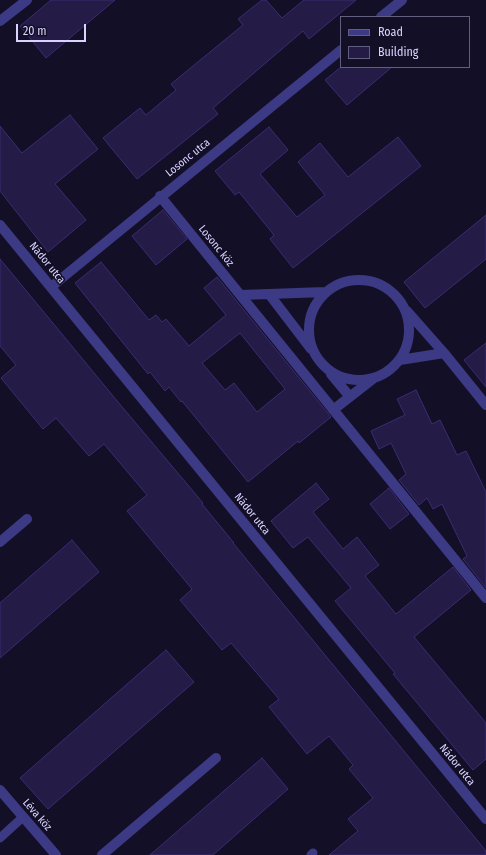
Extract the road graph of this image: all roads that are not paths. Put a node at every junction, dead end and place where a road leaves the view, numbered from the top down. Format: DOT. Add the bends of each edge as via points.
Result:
graph roads {
  1 [pos="26,0"];
  2 [pos="402,0"];
  3 [pos="382,16"];
  4 [pos="0,21"];
  5 [pos="340,51"];
  6 [pos="160,196"];
  7 [pos="0,225"];
  8 [pos="51,287"];
  9 [pos="325,292"];
  10 [pos="269,294"];
  11 [pos="241,295"];
  12 [pos="407,311"];
  13 [pos="444,353"];
  14 [pos="315,355"];
  15 [pos="400,360"];
  16 [pos="326,368"];
  17 [pos="374,378"];
  18 [pos="350,397"];
  19 [pos="486,405"];
  20 [pos="333,410"];
  21 [pos="27,519"];
  22 [pos="0,542"];
  23 [pos="486,598"];
  24 [pos="216,758"];
  25 [pos="0,790"];
  26 [pos="23,817"];
  27 [pos="486,819"];
  28 [pos="0,838"];
  29 [pos="56,855"];
  30 [pos="102,855"];
  1 -- 4 [label="street"];
  2 -- 3 [label="street"];
  5 -- 6 [label="street, Losonc utca"];
  6 -- 8 [label="street, Losonc utca"];
  6 -- 11 [label="street, Losonc köz"];
  7 -- 8 [label="street, Nádor utca"];
  8 -- 27 [label="street, Nádor utca"];
  9 -- 10 [label="street"];
  9 -- 12 [label="street" via="339,283 355,279 372,281 388,288"];
  9 -- 14 [label="street" via="315,306 309,322 310,339"];
  10 -- 11 [label="street"];
  10 -- 14 [label="street"];
  11 -- 20 [label="street, Losonc köz"];
  12 -- 13 [label="street"];
  12 -- 15 [label="street" via="410,330 407,346"];
  13 -- 15 [label="street"];
  13 -- 19 [label="street"];
  14 -- 16 [label="street"];
  15 -- 17 [label="street" via="389,371"];
  16 -- 17 [label="street" via="341,377 358,381"];
  16 -- 18 [label="street"];
  17 -- 18 [label="street"];
  18 -- 20 [label="street"];
  20 -- 23 [label="street, Losonc köz"];
  21 -- 22 [label="street"];
  24 -- 30 [label="street"];
  25 -- 26 [label="street, Léva köz"];
  26 -- 28 [label="lane"];
  26 -- 29 [label="street, Léva köz"];
}
